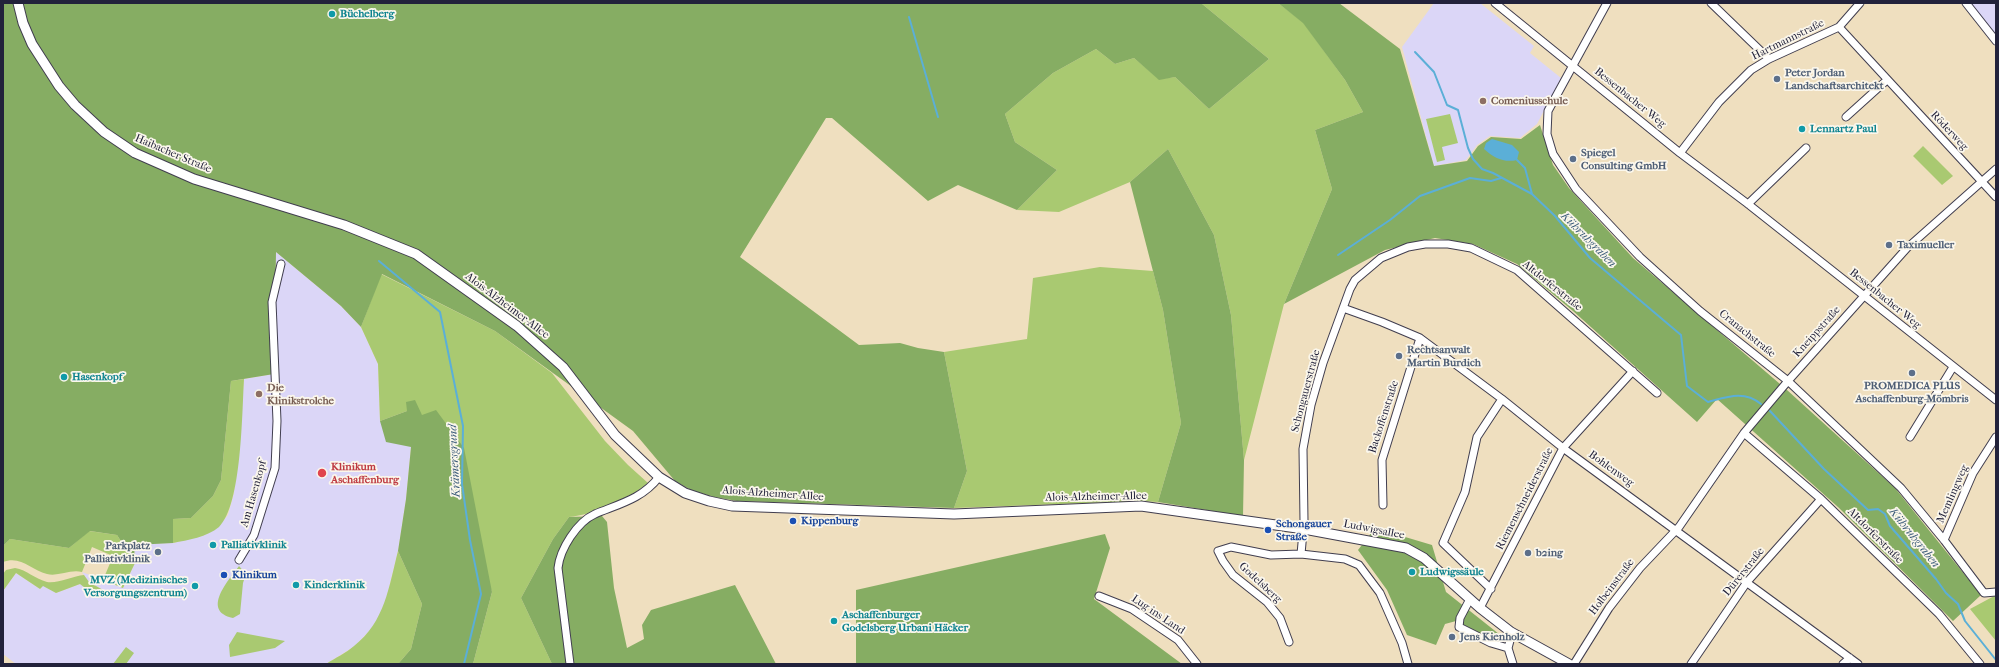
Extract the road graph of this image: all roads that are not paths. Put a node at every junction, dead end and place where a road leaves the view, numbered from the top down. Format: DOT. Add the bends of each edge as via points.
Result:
graph roads {
  1 [pos="18,3"];
  2 [pos="1607,3"];
  3 [pos="1711,3"];
  4 [pos="1860,3"];
  5 [pos="1966,3"];
  6 [pos="1498,4"];
  7 [pos="1840,27"];
  8 [pos="1996,41"];
  9 [pos="1770,59"];
  10 [pos="1573,66"];
  11 [pos="1886,80"];
  12 [pos="1846,117"];
  13 [pos="1806,148"];
  14 [pos="1680,153"];
  15 [pos="1996,169"];
  16 [pos="1981,181"];
  17 [pos="1996,197"];
  18 [pos="1748,204"];
  19 [pos="294,209"];
  20 [pos="281,264"];
  21 [pos="1864,297"];
  22 [pos="1343,308"];
  23 [pos="1420,338"];
  24 [pos="1953,367"];
  25 [pos="1633,371"];
  26 [pos="1788,381"];
  27 [pos="1657,393"];
  28 [pos="1502,398"];
  29 [pos="1995,398"];
  30 [pos="1744,433"];
  31 [pos="1910,437"];
  32 [pos="1996,437"];
  33 [pos="1563,448"];
  34 [pos="659,477"];
  35 [pos="1821,499"];
  36 [pos="1383,505"];
  37 [pos="1304,529"];
  38 [pos="1676,530"];
  39 [pos="1944,540"];
  40 [pos="1301,554"];
  41 [pos="239,560"];
  42 [pos="1747,582"];
  43 [pos="1491,589"];
  44 [pos="1996,593"];
  45 [pos="1099,596"];
  46 [pos="1470,599"];
  47 [pos="1480,608"];
  48 [pos="1512,632"];
  49 [pos="1289,642"];
  50 [pos="1508,648"];
  51 [pos="1850,658"];
  52 [pos="570,664"];
  53 [pos="1197,664"];
  54 [pos="1408,664"];
  55 [pos="1513,664"];
  56 [pos="1569,664"];
  57 [pos="1574,664"];
  58 [pos="1691,664"];
  59 [pos="1843,664"];
  60 [pos="1858,664"];
  61 [pos="1980,664"];
  1 -- 19 [label="street, Haibacher Straße" via="23,23 44,65 75,106 104,132 135,153 194,179"];
  2 -- 10 [label="street, Cranachstraße"];
  3 -- 9 [label="street"];
  4 -- 7 [label="street, Hartmannstraße"];
  5 -- 8 [label="street"];
  6 -- 10 [label="street, Bessenbacher Weg"];
  7 -- 9 [label="street, Hartmannstraße"];
  7 -- 11 [label="street, Röderweg"];
  9 -- 14 [label="street, Hartmannstraße" via="1751,70 1719,102"];
  10 -- 14 [label="street, Bessenbacher Weg"];
  10 -- 26 [label="street, Cranachstraße" via="1548,111 1547,134 1553,154 1576,189 1640,257 1700,311"];
  11 -- 12 [label="street"];
  11 -- 16 [label="street, Röderweg"];
  13 -- 18 [label="street"];
  14 -- 18 [label="street, Bessenbacher Weg"];
  15 -- 16 [label="street, Kneippstraße"];
  16 -- 17 [label="street, Röderweg"];
  16 -- 21 [label="street, Kneippstraße" via="1907,248"];
  18 -- 21 [label="street, Bessenbacher Weg"];
  19 -- 34 [label="street, Alois-Alzheimer-Allee" via="352,228 416,254 517,326 563,367 615,435"];
  20 -- 41 [label="street, Am Hasenkopf" via="272,302 277,421 275,468 254,535"];
  21 -- 24 [label="street, Bessenbacher Weg"];
  21 -- 26 [label="street, Kneippstraße"];
  22 -- 23 [label="street, Bohlenweg"];
  22 -- 25 [label="street, Altdorferstraße" via="1355,280 1381,258 1408,247 1425,244 1471,248 1517,270"];
  22 -- 37 [label="street, Schongauerstraße" via="1311,405 1303,449"];
  23 -- 28 [label="street, Bohlenweg"];
  23 -- 36 [label="street, Backoffenstraße" via="1382,460"];
  24 -- 29 [label="street, Bessenbacher Weg"];
  24 -- 31 [label="street"];
  25 -- 27 [label="street, Altdorferstraße"];
  25 -- 33 [label="street, Riemenschneiderstraße"];
  26 -- 30 [label="street, Kneippstraße"];
  26 -- 39 [label="street, Cranachstraße" via="1901,488"];
  28 -- 33 [label="street, Bohlenweg"];
  28 -- 43 [label="street" via="1477,437 1464,492 1443,543"];
  30 -- 35 [label="street, Altdorferstraße"];
  30 -- 38 [label="street, Kneippstraße"];
  32 -- 39 [label="street, Memlingweg" via="1973,473"];
  33 -- 38 [label="street, Bohlenweg"];
  33 -- 43 [label="street, Riemenschneiderstraße"];
  34 -- 37 [label="street, Alois-Alzheimer-Allee" via="685,493 732,506 954,514 1141,506"];
  34 -- 52 [label="street" via="639,496 587,519 564,547 558,568"];
  35 -- 42 [label="street, Dürerstraße"];
  35 -- 61 [label="street, Altdorferstraße" via="1939,614"];
  37 -- 40 [label="street"];
  37 -- 46 [label="street, Ludwigsallee" via="1406,548 1424,558"];
  38 -- 42 [label="street, Bohlenweg"];
  38 -- 57 [label="street, Holbeinstraße" via="1640,568 1609,608"];
  39 -- 44 [label="street, Cranachstraße" via="1984,593"];
  40 -- 49 [label="street, Godelsberg" via="1271,555 1231,547 1218,551 1233,574 1267,602 1280,618"];
  40 -- 54 [label="street, Godelsberg" via="1345,559 1359,565 1380,593 1402,643"];
  42 -- 51 [label="street, Bohlenweg"];
  42 -- 58 [label="street, Dürerstraße"];
  43 -- 47 [label="street, Riemenschneiderstraße"];
  45 -- 53 [label="street, Lug ins Land" via="1132,609 1178,640"];
  46 -- 47 [label="street, Ludwigsallee"];
  46 -- 50 [label="street" via="1460,618 1459,626 1491,643"];
  47 -- 48 [label="street, Ludwigsallee"];
  48 -- 50 [label="street"];
  48 -- 56 [label="street, Ludwigsallee"];
  50 -- 55 [label="street"];
  51 -- 59 [label="street"];
  51 -- 60 [label="street, Bohlenweg"];
}
